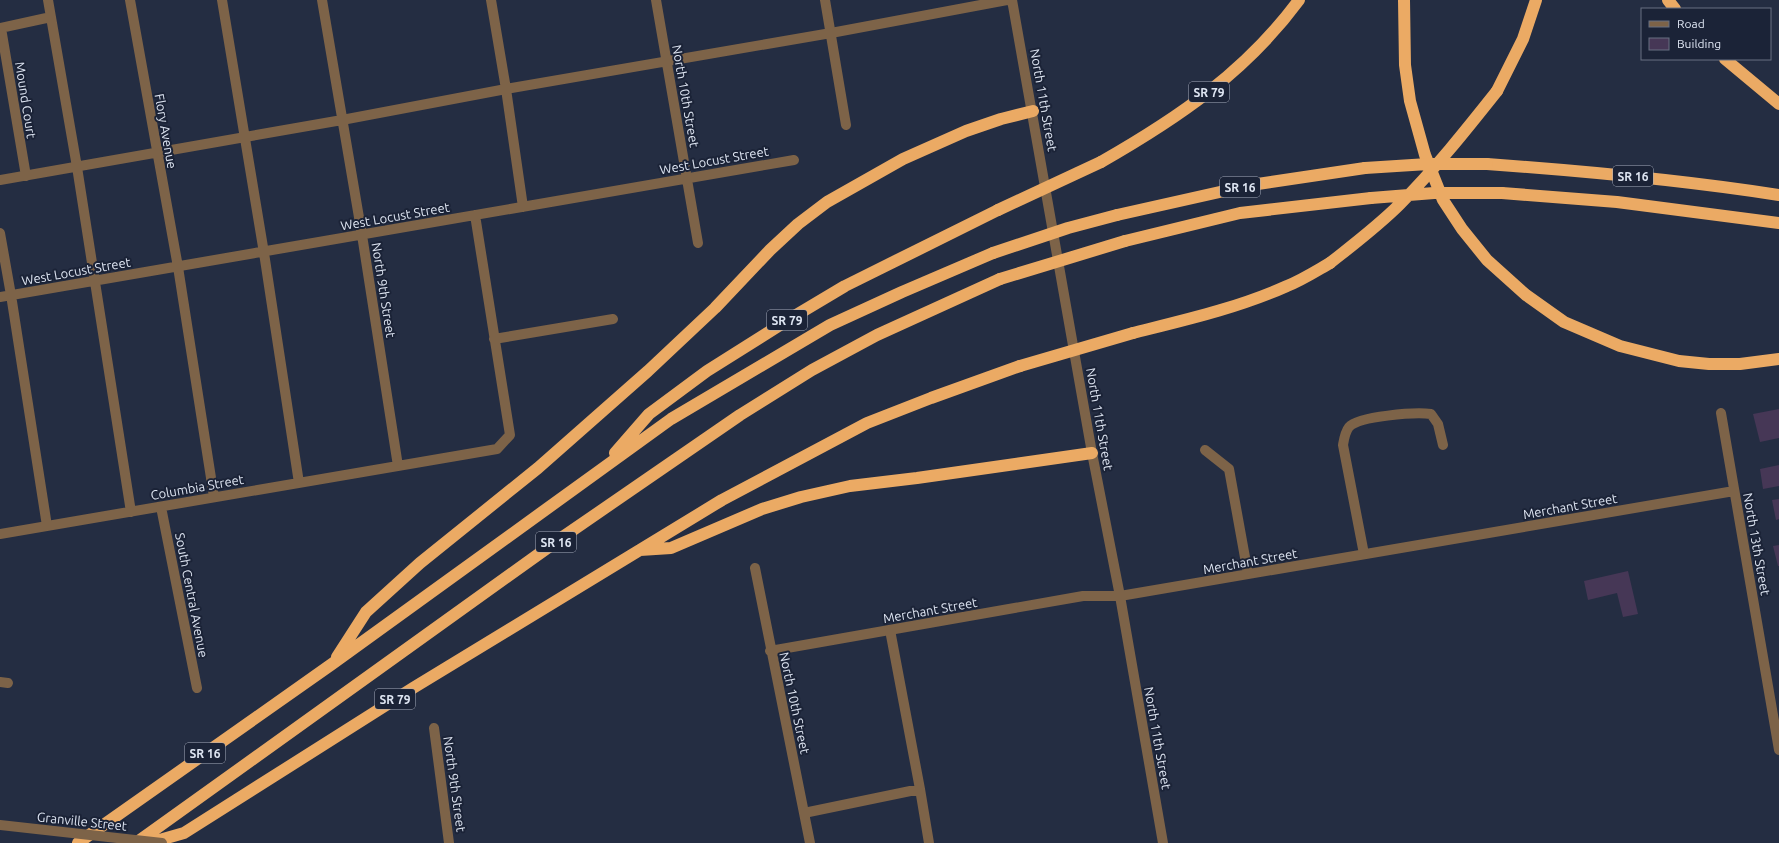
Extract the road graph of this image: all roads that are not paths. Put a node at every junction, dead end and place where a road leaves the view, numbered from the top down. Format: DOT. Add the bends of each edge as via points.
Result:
graph roads {
  1 [pos="48,0"];
  2 [pos="130,0"];
  3 [pos="222,0"];
  4 [pos="322,0"];
  5 [pos="491,0"];
  6 [pos="656,0"];
  7 [pos="825,0"];
  8 [pos="1007,0"];
  9 [pos="1012,0"];
  10 [pos="1299,0"];
  11 [pos="1404,0"];
  12 [pos="1536,0"];
  13 [pos="1668,0"];
  14 [pos="1674,8"];
  15 [pos="51,17"];
  16 [pos="1,28"];
  17 [pos="831,34"];
  18 [pos="1726,60"];
  19 [pos="667,61"];
  20 [pos="506,89"];
  21 [pos="1779,104"];
  22 [pos="1033,111"];
  23 [pos="342,120"];
  24 [pos="846,125"];
  25 [pos="245,138"];
  26 [pos="157,153"];
  27 [pos="794,160"];
  28 [pos="76,167"];
  29 [pos="26,176"];
  30 [pos="686,178"];
  31 [pos="0,180"];
  32 [pos="1779,194"];
  33 [pos="523,207"];
  34 [pos="475,215"];
  35 [pos="1779,223"];
  36 [pos="0,233"];
  37 [pos="362,236"];
  38 [pos="698,244"];
  39 [pos="264,252"];
  40 [pos="178,268"];
  41 [pos="94,281"];
  42 [pos="11,295"];
  43 [pos="0,298"];
  44 [pos="613,319"];
  45 [pos="494,338"];
  46 [pos="1779,359"];
  47 [pos="1721,413"];
  48 [pos="1443,445"];
  49 [pos="1204,450"];
  50 [pos="1092,453"];
  51 [pos="398,466"];
  52 [pos="603,468"];
  53 [pos="299,483"];
  54 [pos="1734,491"];
  55 [pos="214,498"];
  56 [pos="161,506"];
  57 [pos="131,512"];
  58 [pos="47,526"];
  59 [pos="0,534"];
  60 [pos="639,550"];
  61 [pos="1364,554"];
  62 [pos="755,568"];
  63 [pos="1248,574"];
  64 [pos="1120,596"];
  65 [pos="890,630"];
  66 [pos="770,651"];
  67 [pos="332,664"];
  68 [pos="197,688"];
  69 [pos="434,728"];
  70 [pos="1779,750"];
  71 [pos="920,789"];
  72 [pos="804,812"];
  73 [pos="0,825"];
  74 [pos="78,843"];
  75 [pos="136,843"];
  76 [pos="149,843"];
  77 [pos="162,843"];
  78 [pos="449,843"];
  79 [pos="810,843"];
  80 [pos="929,843"];
  81 [pos="1163,843"];
  1 -- 15 [label="street"];
  2 -- 26 [label="street, Flory Avenue"];
  3 -- 25 [label="street"];
  4 -- 23 [label="street, North 9th Street"];
  5 -- 20 [label="street"];
  6 -- 19 [label="street, North 10th Street"];
  7 -- 17 [label="street"];
  8 -- 17 [label="street"];
  9 -- 22 [label="street, North 11th Street"];
  10 -- 52 [label="highway, SR 79, bridge" via="1266,40 1226,79 1180,114 1101,162 846,286 788,320 707,371 649,414"];
  11 -- 46 [label="highway" via="1405,65 1410,101 1425,155 1443,200 1487,260 1526,295 1564,322 1620,346 1694,363 1740,364"];
  12 -- 60 [label="highway, SR 79, bridge" via="1523,39 1497,91 1454,145 1400,205 1330,263 1287,286 1252,300 1208,315 1133,333 1020,366 867,423 722,500"];
  13 -- 14 [label="highway"];
  15 -- 16 [label="street"];
  15 -- 28 [label="street"];
  16 -- 29 [label="street, Mound Court"];
  17 -- 19 [label="street"];
  17 -- 24 [label="street"];
  18 -- 21 [label="highway"];
  19 -- 20 [label="street"];
  19 -- 30 [label="street, North 10th Street"];
  20 -- 23 [label="street"];
  20 -- 33 [label="street"];
  22 -- 50 [label="street, North 11th Street"];
  22 -- 67 [label="highway" via="966,131 903,159 827,202 798,224 648,371 538,468 420,563 366,612"];
  23 -- 25 [label="street"];
  23 -- 37 [label="street, North 9th Street"];
  25 -- 26 [label="street"];
  25 -- 39 [label="street"];
  26 -- 28 [label="street"];
  26 -- 40 [label="street, Flory Avenue"];
  27 -- 30 [label="street, West Locust Street"];
  28 -- 29 [label="street"];
  28 -- 41 [label="street"];
  29 -- 31 [label="street"];
  30 -- 33 [label="street, West Locust Street"];
  30 -- 38 [label="street, North 10th Street"];
  32 -- 52 [label="highway, SR 16, bridge" via="1580,171 1487,164 1428,164 1365,168 1251,185 1117,215 993,253 830,325 671,419"];
  33 -- 34 [label="street, West Locust Street"];
  34 -- 37 [label="street, West Locust Street"];
  34 -- 45 [label="street"];
  35 -- 75 [label="highway, SR 16, bridge" via="1617,202 1502,193 1434,193 1240,213 1125,241 1000,279 877,335 812,370 740,415 557,541"];
  36 -- 42 [label="street"];
  37 -- 39 [label="street, West Locust Street"];
  37 -- 51 [label="street, North 9th Street"];
  39 -- 40 [label="street, West Locust Street"];
  39 -- 53 [label="street"];
  40 -- 41 [label="street, West Locust Street"];
  40 -- 55 [label="street, Flory Avenue"];
  41 -- 42 [label="street, West Locust Street"];
  41 -- 57 [label="street"];
  42 -- 43 [label="street, West Locust Street"];
  42 -- 58 [label="street"];
  44 -- 45 [label="street"];
  45 -- 51 [label="street, Columbia Street" via="510,435 497,449"];
  47 -- 54 [label="street, North 13th Street"];
  48 -- 61 [label="street" via="1438,424 1430,414 1420,412 1369,419 1349,428 1343,445"];
  49 -- 63 [label="street" via="1229,469"];
  50 -- 60 [label="highway" via="850,486 762,509 671,548"];
  50 -- 64 [label="street, North 11th Street"];
  51 -- 53 [label="street, Columbia Street"];
  52 -- 67 [label="highway, SR 16"];
  53 -- 55 [label="street, Columbia Street"];
  54 -- 61 [label="street, Merchant Street"];
  54 -- 70 [label="street, North 13th Street"];
  55 -- 56 [label="street, Columbia Street"];
  56 -- 57 [label="street, Columbia Street"];
  56 -- 68 [label="street, South Central Avenue"];
  57 -- 58 [label="street, Columbia Street"];
  58 -- 59 [label="street, Columbia Street"];
  60 -- 76 [label="highway, SR 79" via="413,688 184,833"];
  61 -- 63 [label="street, Merchant Street"];
  62 -- 66 [label="street, North 10th Street"];
  63 -- 64 [label="street, Merchant Street"];
  64 -- 65 [label="street, Merchant Street" via="1083,596"];
  64 -- 81 [label="street, North 11th Street"];
  65 -- 66 [label="street, Merchant Street"];
  65 -- 71 [label="street"];
  66 -- 72 [label="street, North 10th Street"];
  67 -- 74 [label="highway, SR 16"];
  69 -- 78 [label="street, North 9th Street"];
  71 -- 72 [label="street"];
  71 -- 80 [label="street"];
  72 -- 79 [label="street, North 10th Street"];
  73 -- 77 [label="street, Granville Street, bridge"];
}
